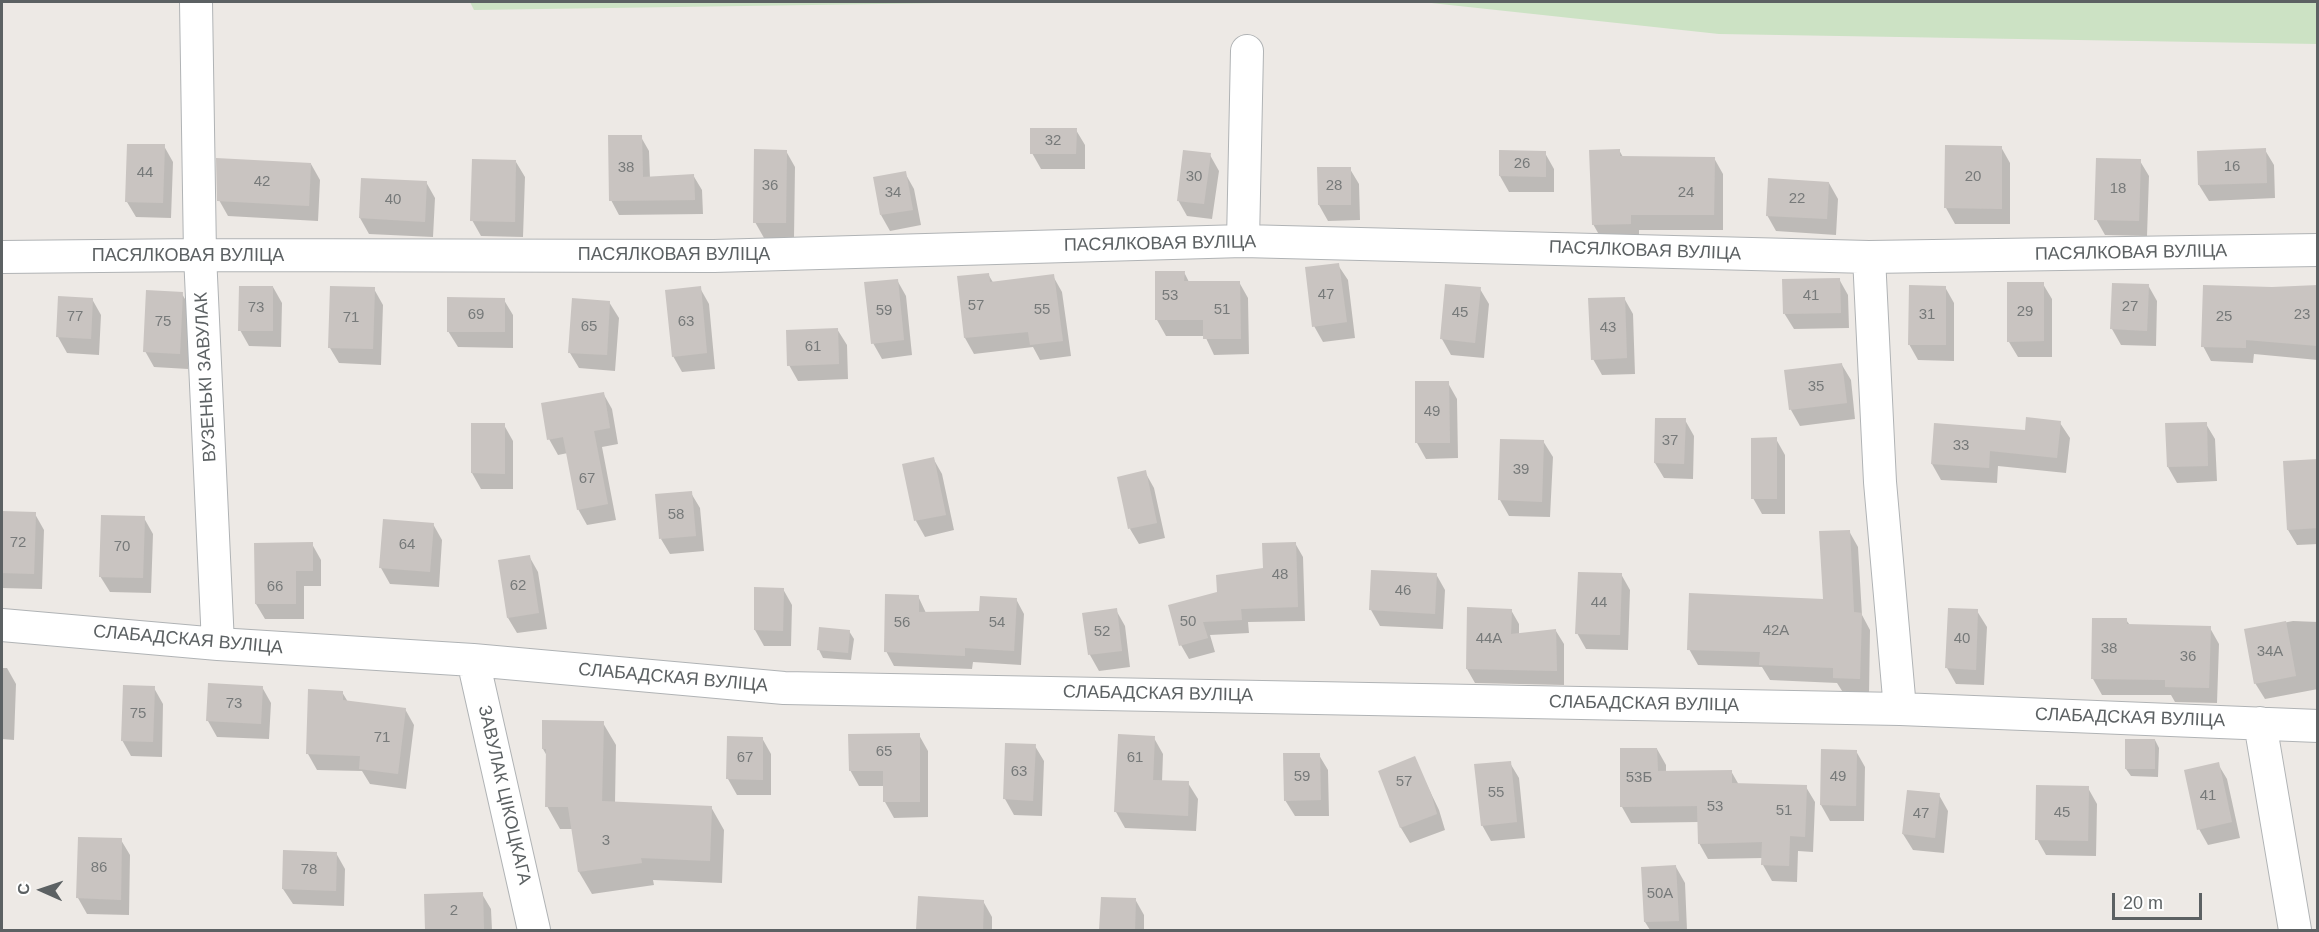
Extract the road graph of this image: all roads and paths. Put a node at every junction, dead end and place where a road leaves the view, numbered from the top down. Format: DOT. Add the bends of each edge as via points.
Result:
graph roads {
  1 [pos="196,2"];
  2 [pos="1247,51"];
  3 [pos="1243,241"];
  4 [pos="2318,250"];
  5 [pos="200,255"];
  6 [pos="2,257"];
  7 [pos="1869,257"];
  8 [pos="2,625"];
  9 [pos="218,644"];
  10 [pos="473,660"];
  11 [pos="1900,709"];
  12 [pos="2260,723"];
  13 [pos="2318,726"];
  14 [pos="534,930"];
  15 [pos="2295,930"];
  1 -- 5 [label="street, ВУЗЕНЬКІ ЗАВУЛАК"];
  2 -- 3 [label="street"];
  3 -- 5 [label="street, ПАСЯЛКОВАЯ ВУЛІЦА" via="714,256"];
  3 -- 7 [label="street, ПАСЯЛКОВАЯ ВУЛІЦА"];
  4 -- 7 [label="street, ПАСЯЛКОВАЯ ВУЛІЦА"];
  5 -- 6 [label="street, ПАСЯЛКОВАЯ ВУЛІЦА"];
  5 -- 9 [label="street, ВУЗЕНЬКІ ЗАВУЛАК"];
  7 -- 11 [label="street" via="1880,482"];
  8 -- 9 [label="street, СЛАБАДСКАЯ ВУЛІЦА"];
  9 -- 10 [label="street, СЛАБАДСКАЯ ВУЛІЦА"];
  10 -- 11 [label="street, СЛАБАДСКАЯ ВУЛІЦА" via="784,688"];
  10 -- 14 [label="street, ЗАВУЛАК ЦІКОЦКАГА"];
  11 -- 12 [label="street, СЛАБАДСКАЯ ВУЛІЦА"];
  12 -- 13 [label="street, СЛАБАДСКАЯ ВУЛІЦА"];
  12 -- 15 [label="street"];
}
